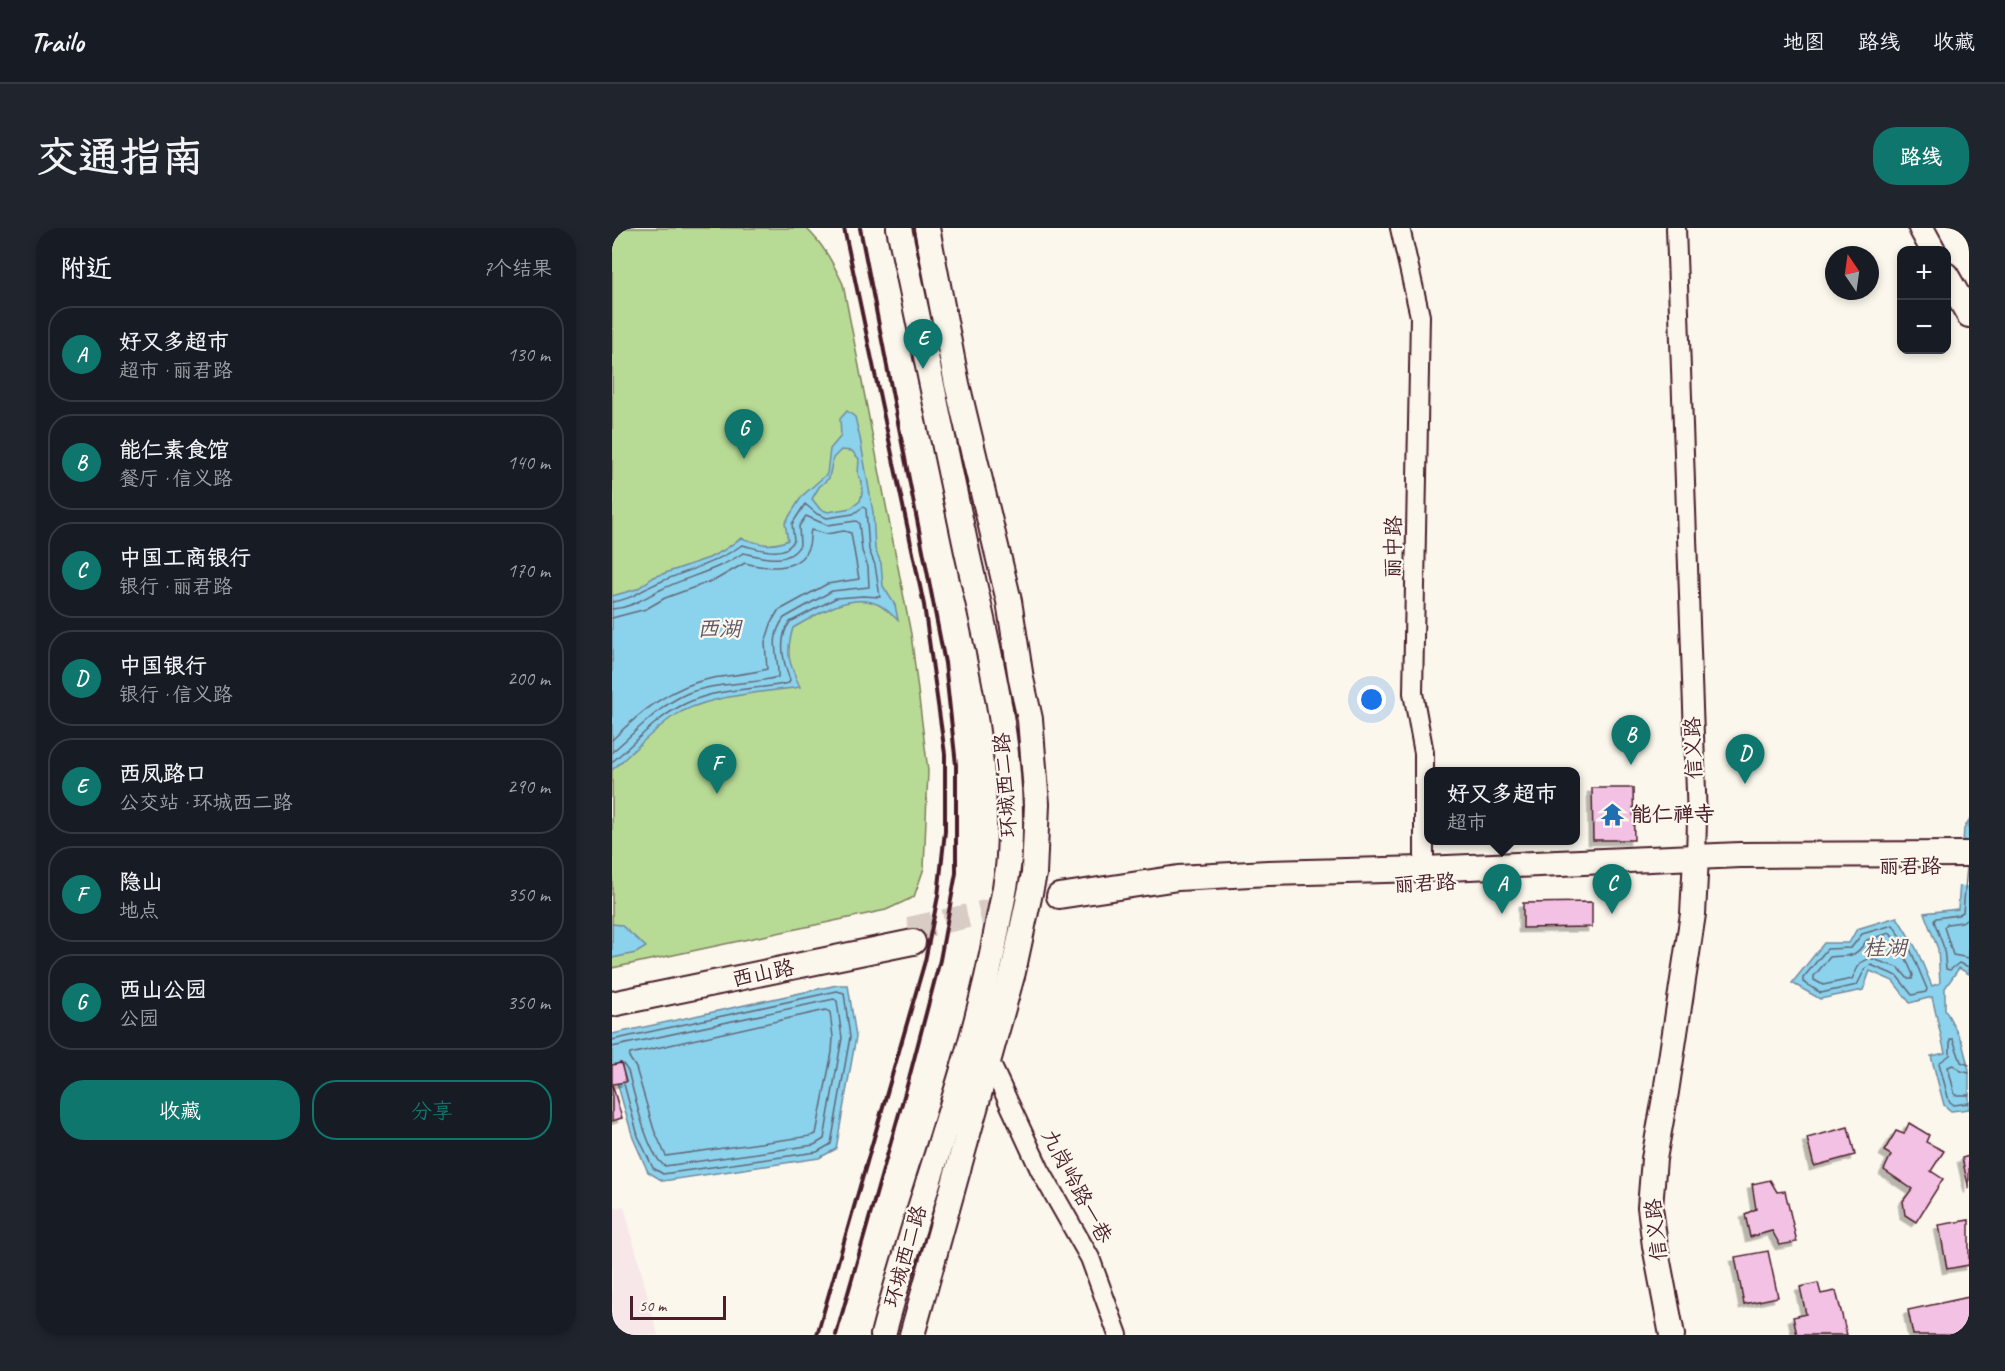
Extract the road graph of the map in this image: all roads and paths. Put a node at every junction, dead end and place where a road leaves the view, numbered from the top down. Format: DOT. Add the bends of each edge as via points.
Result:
graph roads {
  1 [pos="899,228"];
  2 [pos="927,228"];
  3 [pos="1400,228"];
  4 [pos="1676,228"];
  5 [pos="1921,228"];
  6 [pos="1931,246"];
  7 [pos="1951,281"];
  8 [pos="1969,315"];
  9 [pos="1961,860"];
  10 [pos="1696,865"];
  11 [pos="1424,869"];
  12 [pos="612,992"];
  13 [pos="612,1004"];
  14 [pos="989,1060"];
  15 [pos="883,1335"];
  16 [pos="912,1335"];
  17 [pos="1118,1335"];
  18 [pos="1672,1335"];
  1 -- 15 [label="main road, 环城西二路" via="990,658 1007,762 1010,816 1009,858 990,968"];
  2 -- 14 [label="main road, 环城西二路" via="957,384 1009,601 1030,719 1037,804 1034,874"];
  3 -- 11 [label="street, 丽中路" via="1420,316 1413,693 1424,753"];
  4 -- 10 [label="street, 信义路"];
  5 -- 6 [label="main road"];
  7 -- 8 [label="main road"];
  9 -- 10 [label="main road, 丽君路"];
  10 -- 11 [label="main road, 丽君路"];
  10 -- 11 [label="main road, 丽君路" via="1422,885 1184,893 1060,903 1178,878"];
  10 -- 18 [label="main road, 信义路" via="1693,914 1654,1159 1650,1207"];
  12 -- 13 [label="main road, 西山路" via="911,935"];
  14 -- 16 [label="main road, 环城西二路"];
  14 -- 17 [label="street, 九岗岭路一巷" via="1040,1170 1090,1258"];
}
